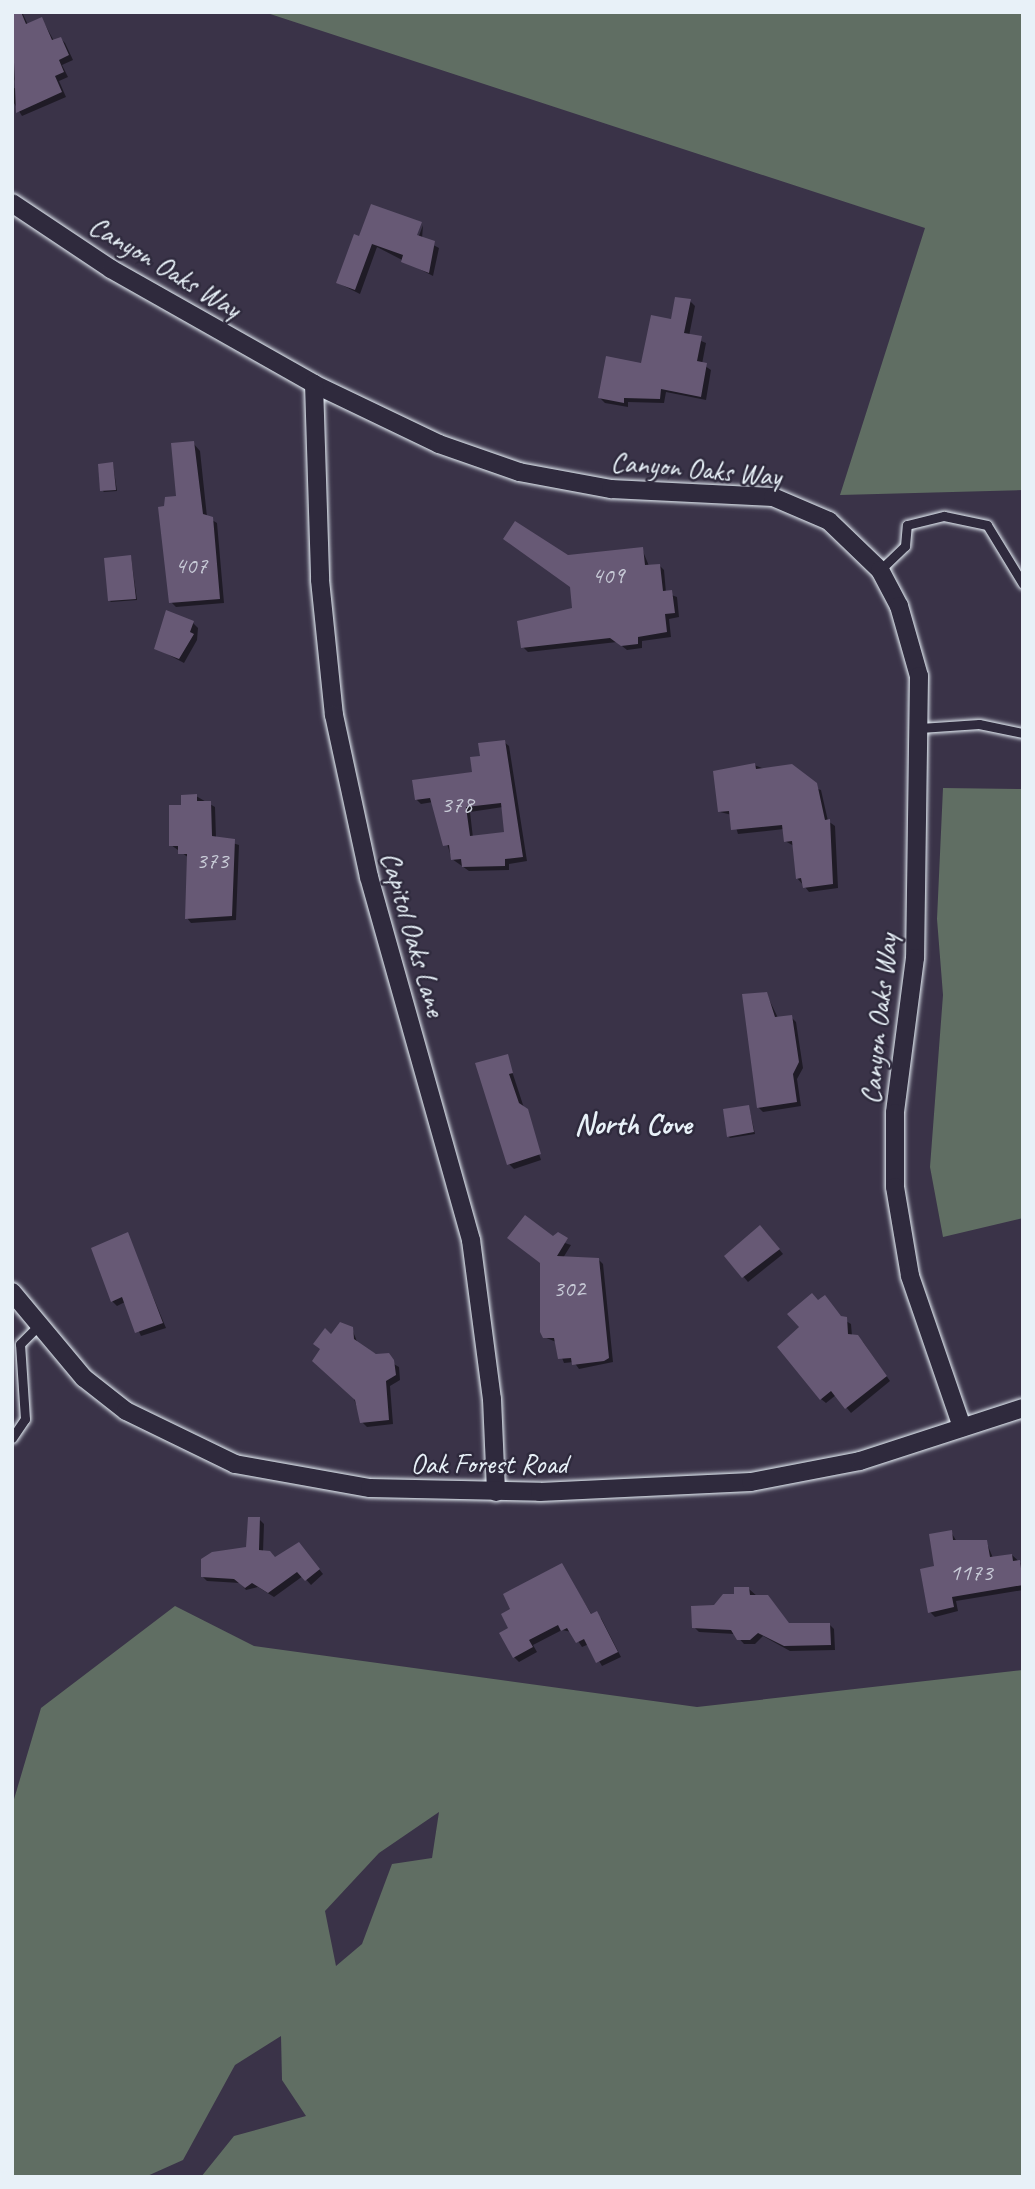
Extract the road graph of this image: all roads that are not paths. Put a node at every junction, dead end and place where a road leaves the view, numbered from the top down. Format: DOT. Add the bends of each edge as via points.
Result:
graph roads {
  1 [pos="12,203"];
  2 [pos="314,384"];
  3 [pos="880,570"];
  4 [pos="1023,584"];
  5 [pos="920,728"];
  6 [pos="1023,733"];
  7 [pos="12,1292"];
  8 [pos="37,1327"];
  9 [pos="1023,1408"];
  10 [pos="962,1427"];
  11 [pos="12,1438"];
  12 [pos="496,1492"];
  1 -- 2 [label="street, Canyon Oaks Way" via="111,269"];
  2 -- 3 [label="street, Canyon Oaks Way" via="439,444 519,471 623,490 773,497 829,521"];
  2 -- 12 [label="street, Capitol Oaks Lane" via="320,580 334,715 369,877 471,1240 492,1399"];
  3 -- 4 [label="lane" via="905,547 907,525 944,516 987,526"];
  3 -- 5 [label="street, Canyon Oaks Way" via="913,648 919,676"];
  5 -- 6 [label="lane" via="978,724"];
  5 -- 10 [label="street, Canyon Oaks Way" via="914,980 895,1112 895,1187 910,1276"];
  7 -- 8 [label="street, Oak Forest Road"];
  8 -- 11 [label="lane" via="20,1344 25,1419"];
  8 -- 12 [label="street, Oak Forest Road" via="84,1378 126,1411 199,1451 235,1464 370,1488"];
  9 -- 10 [label="street, Oak Forest Road"];
  10 -- 12 [label="street, Oak Forest Road" via="860,1461 751,1482"];
}
